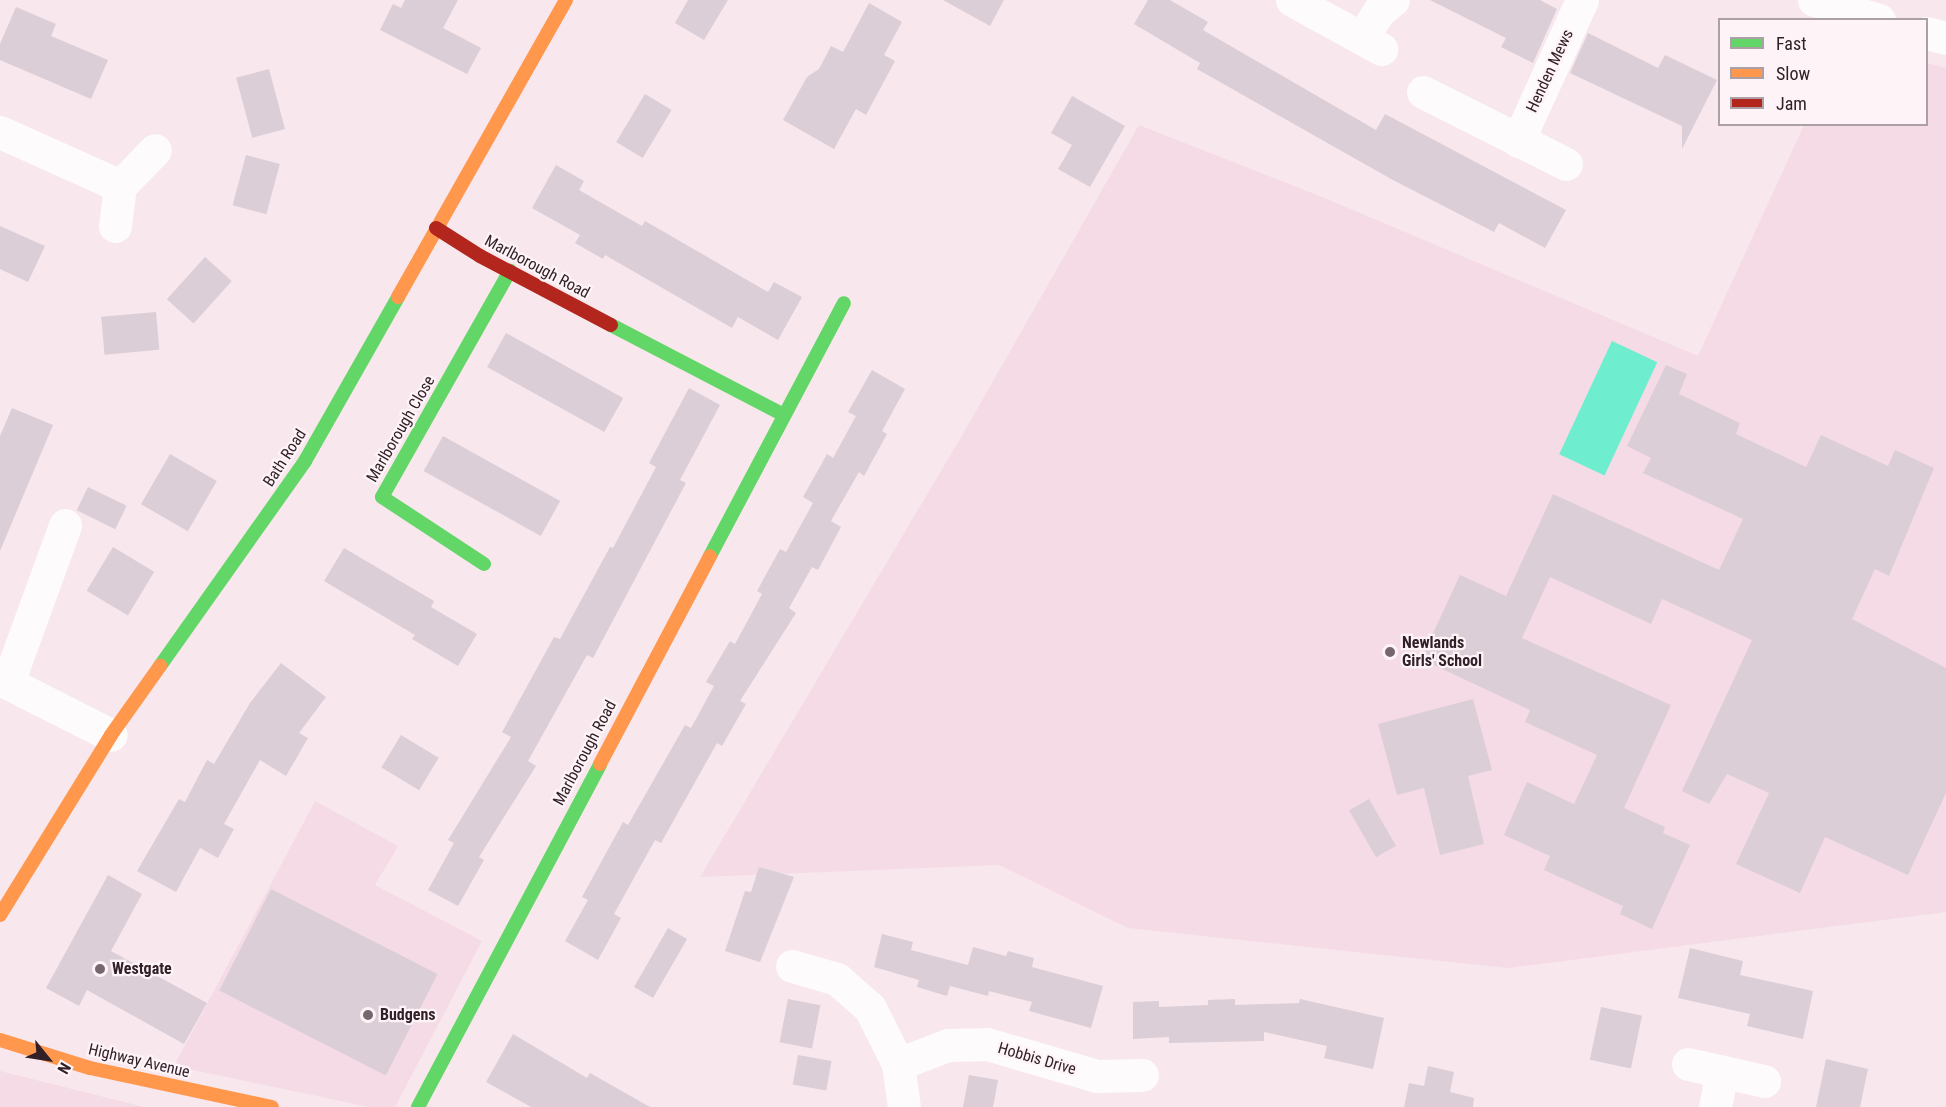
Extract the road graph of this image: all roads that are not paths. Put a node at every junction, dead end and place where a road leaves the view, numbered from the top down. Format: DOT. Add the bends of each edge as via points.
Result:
graph roads {
  1 [pos="566,0"];
  2 [pos="1292,0"];
  3 [pos="1393,0"];
  4 [pos="1582,0"];
  5 [pos="1831,3"];
  6 [pos="1873,18"];
  7 [pos="1928,34"];
  8 [pos="1946,38"];
  9 [pos="1424,92"];
  10 [pos="0,132"];
  11 [pos="1518,141"];
  12 [pos="155,150"];
  13 [pos="1566,164"];
  14 [pos="120,186"];
  15 [pos="115,226"];
  16 [pos="436,228"];
  17 [pos="510,271"];
  18 [pos="844,303"];
  19 [pos="784,415"];
  20 [pos="65,525"];
  21 [pos="484,564"];
  22 [pos="4,681"];
  23 [pos="111,735"];
  24 [pos="0,915"];
  25 [pos="792,966"];
  26 [pos="0,1040"];
  27 [pos="898,1064"];
  28 [pos="1688,1064"];
  29 [pos="1722,1072"];
  30 [pos="1142,1075"];
  31 [pos="1764,1081"];
  32 [pos="239,1103"];
  33 [pos="273,1107"];
  34 [pos="418,1107"];
  35 [pos="904,1107"];
  36 [pos="1715,1107"];
  1 -- 16 [label="street, Bath Road"];
  2 -- 3 [label="street" via="1372,43 1378,12"];
  4 -- 11 [label="street, Henden Mews"];
  5 -- 6 [label="street"];
  7 -- 8 [label="street"];
  9 -- 11 [label="street"];
  10 -- 14 [label="street"];
  11 -- 13 [label="street"];
  12 -- 14 [label="street"];
  14 -- 15 [label="street"];
  16 -- 17 [label="street, Marlborough Road"];
  16 -- 23 [label="street, Bath Road" via="305,461"];
  17 -- 19 [label="street, Marlborough Road"];
  17 -- 21 [label="street, Marlborough Close" via="382,497"];
  18 -- 19 [label="street, Marlborough Road"];
  19 -- 34 [label="street, Marlborough Road"];
  20 -- 22 [label="street"];
  22 -- 23 [label="street"];
  23 -- 24 [label="street, Bath Road"];
  25 -- 27 [label="street" via="837,979 870,1008"];
  26 -- 32 [label="street, Highway Avenue" via="90,1068"];
  27 -- 30 [label="street, Hobbis Drive" via="948,1045 987,1044 1097,1076"];
  27 -- 35 [label="street"];
  28 -- 29 [label="street"];
  29 -- 31 [label="street"];
  29 -- 36 [label="street"];
  32 -- 33 [label="street, Highway Avenue"];
}
